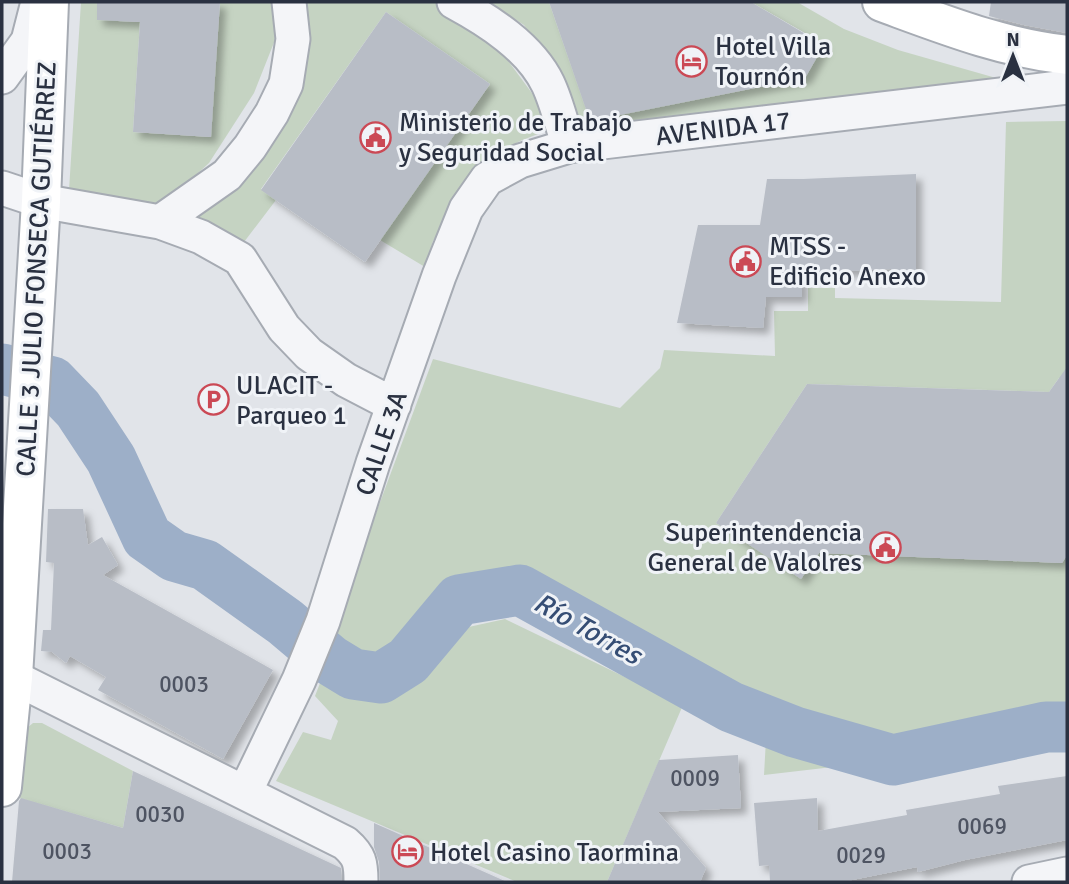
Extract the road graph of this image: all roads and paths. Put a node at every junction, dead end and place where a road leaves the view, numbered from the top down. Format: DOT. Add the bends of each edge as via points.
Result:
graph roads {
  1 [pos="38,2"];
  2 [pos="49,2"];
  3 [pos="289,2"];
  4 [pos="454,2"];
  5 [pos="882,2"];
  6 [pos="1067,55"];
  7 [pos="2,77"];
  8 [pos="1067,88"];
  9 [pos="569,146"];
  10 [pos="2,188"];
  11 [pos="41,201"];
  12 [pos="160,222"];
  13 [pos="394,405"];
  14 [pos="7,676"];
  15 [pos="2,787"];
  16 [pos="245,792"];
  17 [pos="359,868"];
  18 [pos="1067,874"];
  19 [pos="1029,882"];
  1 -- 7 [label="street" via="28,41"];
  2 -- 11 [label="street, CALLE 3 JULIO FONSECA GUTIÉRREZ"];
  3 -- 12 [label="street" via="293,39 286,84 272,113 227,175"];
  4 -- 9 [label="street" via="479,16 534,62 548,84"];
  5 -- 6 [label="street" via="968,34"];
  8 -- 9 [label="street, AVENIDA 17"];
  9 -- 13 [label="street, CALLE 3A" via="520,161 487,179 466,209"];
  10 -- 11 [label="street"];
  11 -- 12 [label="street"];
  11 -- 14 [label="street, CALLE 3 JULIO FONSECA GUTIÉRREZ"];
  12 -- 13 [label="street" via="201,237 240,259 284,328 309,354"];
  13 -- 16 [label="street, CALLE 3A" via="323,621"];
  14 -- 15 [label="street, CALLE 3 JULIO FONSECA GUTIÉRREZ"];
  14 -- 16 [label="street"];
  16 -- 17 [label="street" via="345,843"];
  18 -- 19 [label="street"];
}
